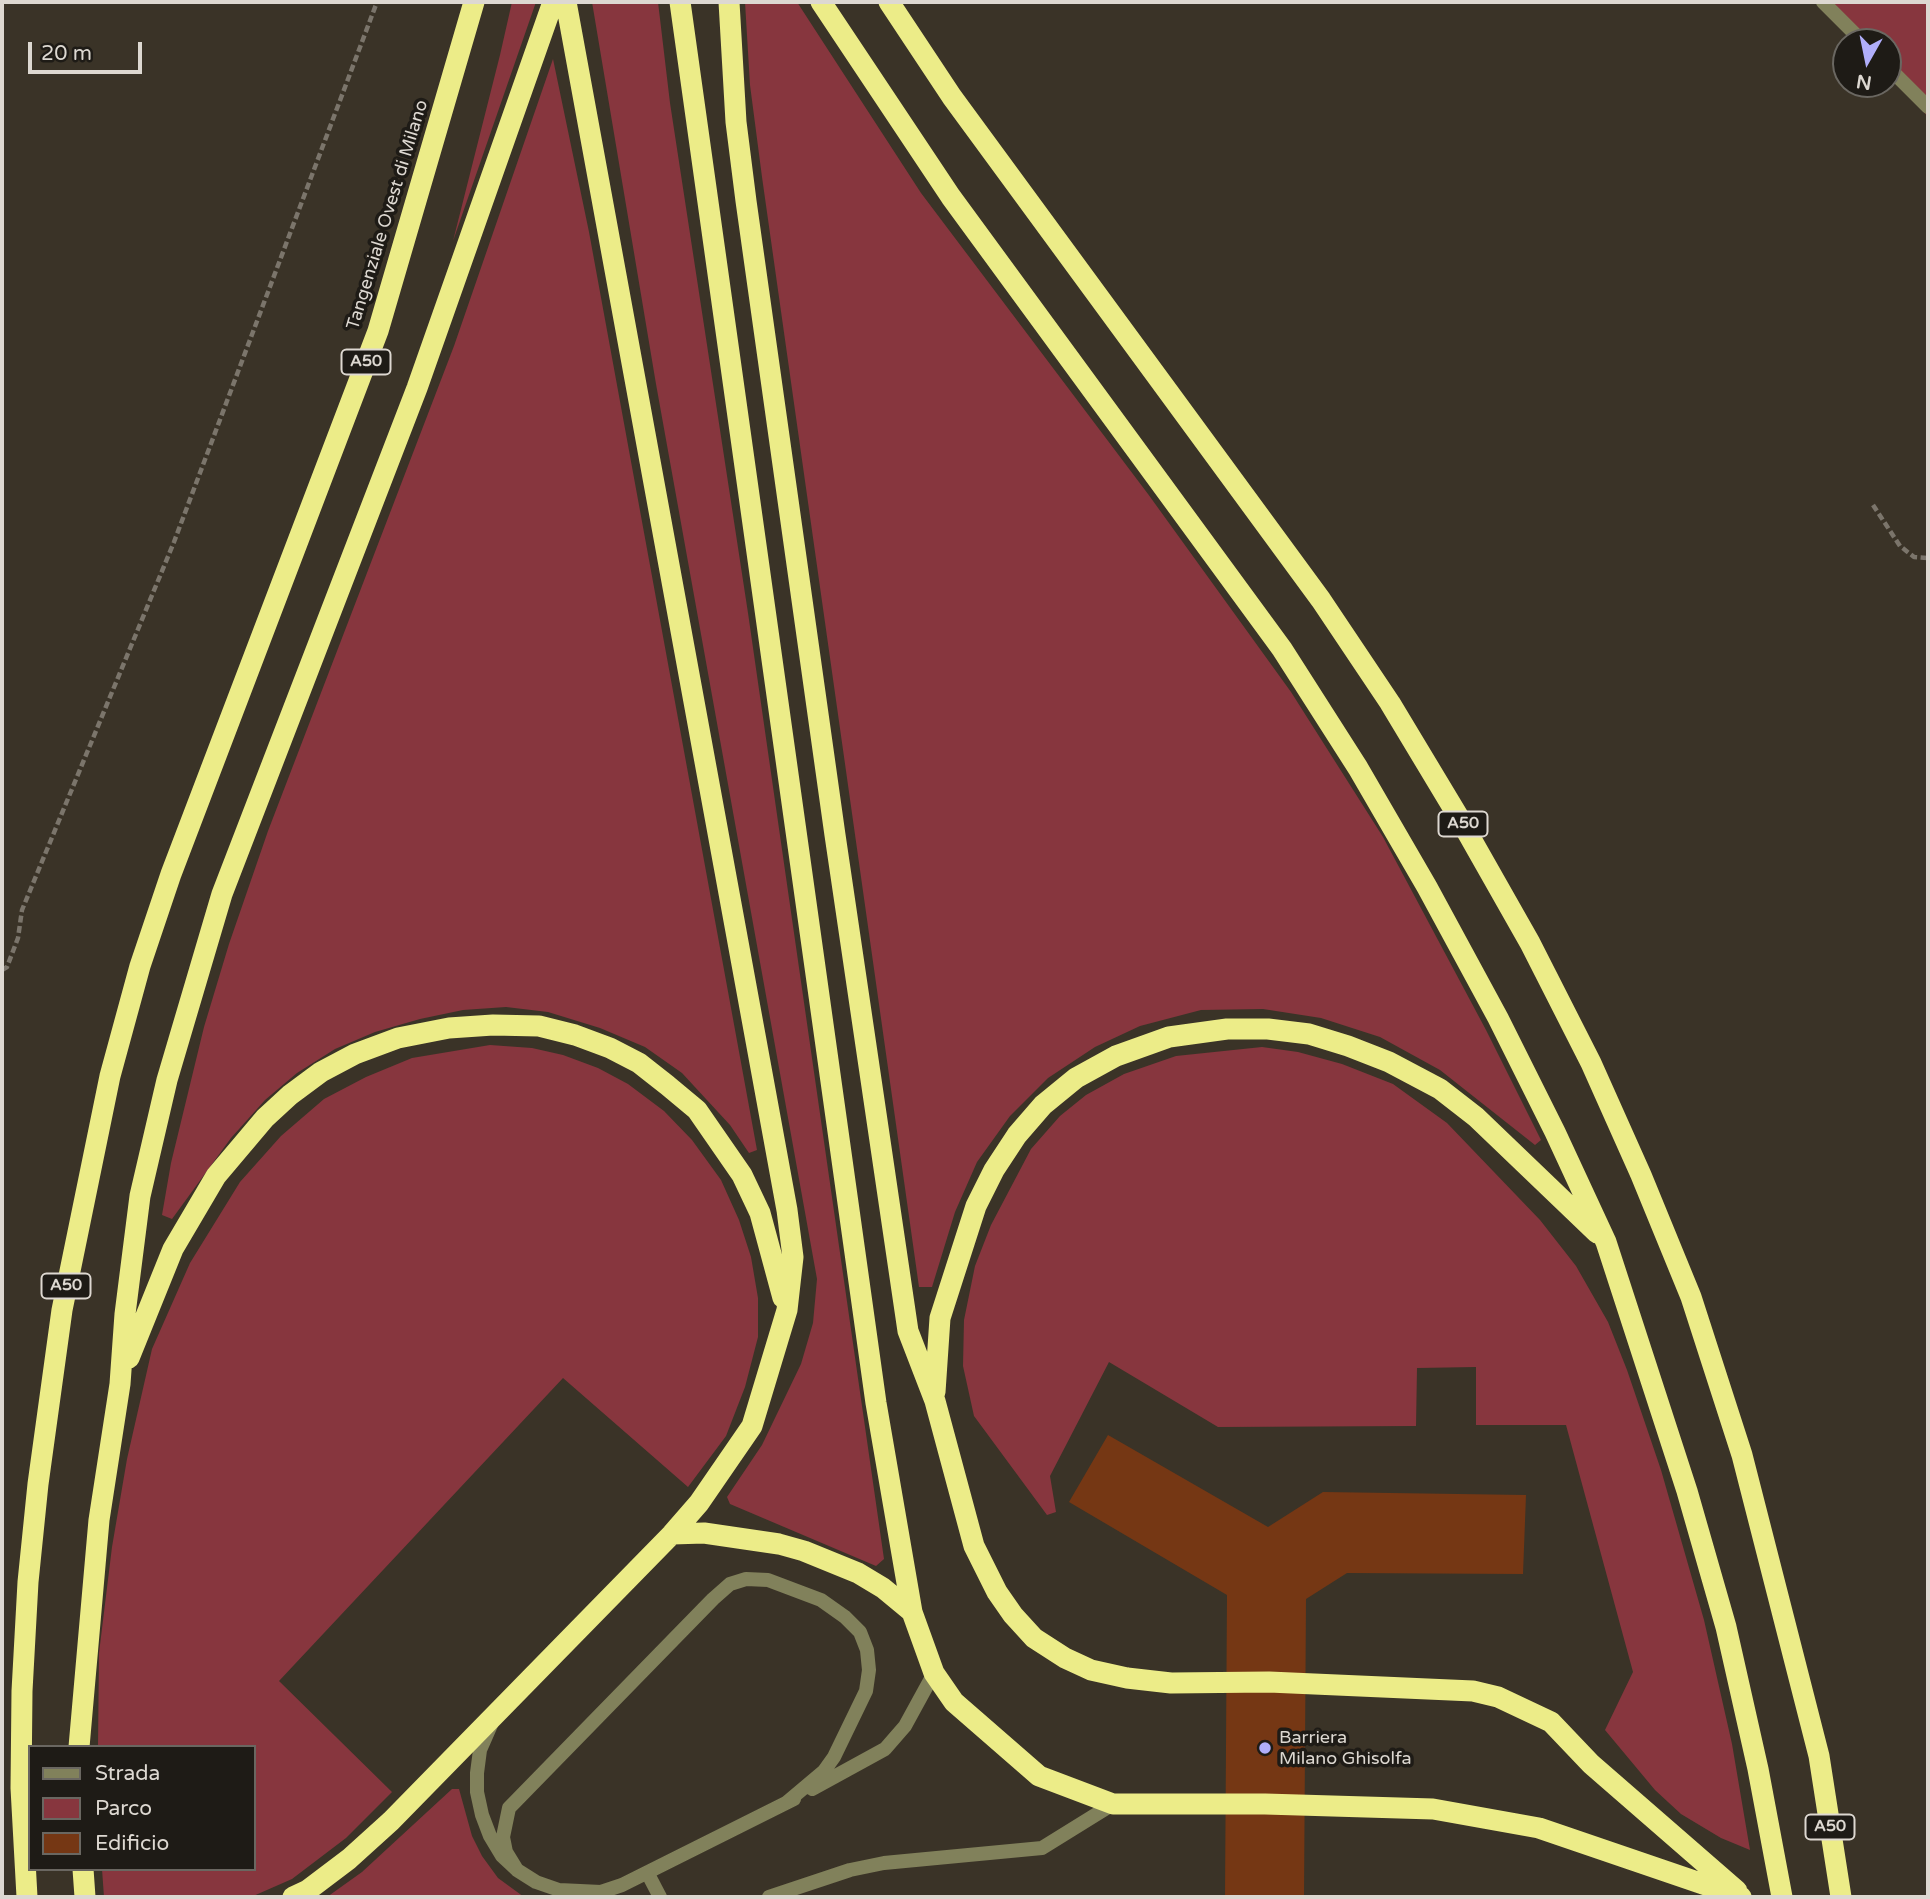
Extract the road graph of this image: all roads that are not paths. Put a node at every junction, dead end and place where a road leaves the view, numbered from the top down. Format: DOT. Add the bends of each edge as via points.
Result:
graph roads {
  1 [pos="474,2"];
  2 [pos="553,2"];
  3 [pos="566,2"];
  4 [pos="680,2"];
  5 [pos="729,2"];
  6 [pos="821,2"];
  7 [pos="890,2"];
  8 [pos="1823,2"];
  9 [pos="1849,28"];
  10 [pos="1902,81"];
  11 [pos="1928,107"];
  12 [pos="1606,1242"];
  13 [pos="787,1310"];
  14 [pos="120,1384"];
  15 [pos="934,1401"];
  16 [pos="672,1534"];
  17 [pos="912,1612"];
  18 [pos="934,1673"];
  19 [pos="498,1712"];
  20 [pos="79,1745"];
  21 [pos="786,1803"];
  22 [pos="1113,1804"];
  23 [pos="517,1870"];
  24 [pos="648,1874"];
  25 [pos="27,1889"];
  26 [pos="293,1897"];
  27 [pos="660,1897"];
  28 [pos="769,1897"];
  29 [pos="1742,1897"];
  30 [pos="1782,1897"];
  31 [pos="1841,1897"];
  1 -- 25 [label="highway, Tangenziale Ovest di Milano / A50" via="378,331 171,874 110,1076 62,1310 27,1582 21,1788"];
  2 -- 14 [label="highway" via="416,388 222,894 167,1080 140,1196"];
  3 -- 13 [label="highway" via="787,1210 793,1257"];
  4 -- 17 [label="highway" via="876,1403"];
  5 -- 15 [label="highway" via="744,187 839,862 908,1331"];
  6 -- 12 [label="highway" via="951,197 1282,649 1358,768 1526,1075"];
  7 -- 31 [label="highway, A50" via="952,97 1321,600 1404,725 1530,943 1591,1063 1691,1297 1742,1455 1819,1756"];
  8 -- 9 [label="street"];
  10 -- 11 [label="street"];
  12 -- 15 [label="highway" via="1476,1117 1440,1089 1389,1062 1309,1034 1268,1029 1170,1037 1116,1056 1076,1077 1043,1105 994,1170 976,1206 940,1318"];
  12 -- 30 [label="highway" via="1695,1516 1726,1628"];
  13 -- 14 [label="highway" via="760,1213 742,1175 697,1110 667,1084 639,1063 575,1035 539,1027 449,1028 398,1038 355,1054 321,1072 265,1118 216,1176 173,1249"];
  13 -- 16 [label="highway" via="752,1426"];
  14 -- 20 [label="highway" via="99,1520"];
  15 -- 29 [label="highway" via="974,1545 1013,1615 1034,1638 1065,1658 1103,1672 1171,1683 1473,1691 1498,1697 1551,1722 1591,1764"];
  16 -- 17 [label="highway" via="704,1533 804,1551 858,1573"];
  16 -- 19 [label="highway"];
  17 -- 18 [label="highway"];
  18 -- 21 [label="street" via="905,1726 885,1749"];
  18 -- 22 [label="highway" via="954,1702 1040,1776"];
  19 -- 23 [label="street" via="480,1750 477,1792 490,1836"];
  19 -- 26 [label="highway" via="349,1860"];
  21 -- 23 [label="street" via="834,1757 866,1691 867,1650 860,1632 821,1600 768,1580 747,1579 730,1584 713,1599 509,1808 503,1837"];
  21 -- 24 [label="street"];
  22 -- 28 [label="street" via="1042,1847 884,1863"];
  22 -- 29 [label="highway" via="1433,1809 1539,1828"];
  23 -- 24 [label="street" via="536,1882 579,1892 601,1892"];
  24 -- 27 [label="street"];
}
